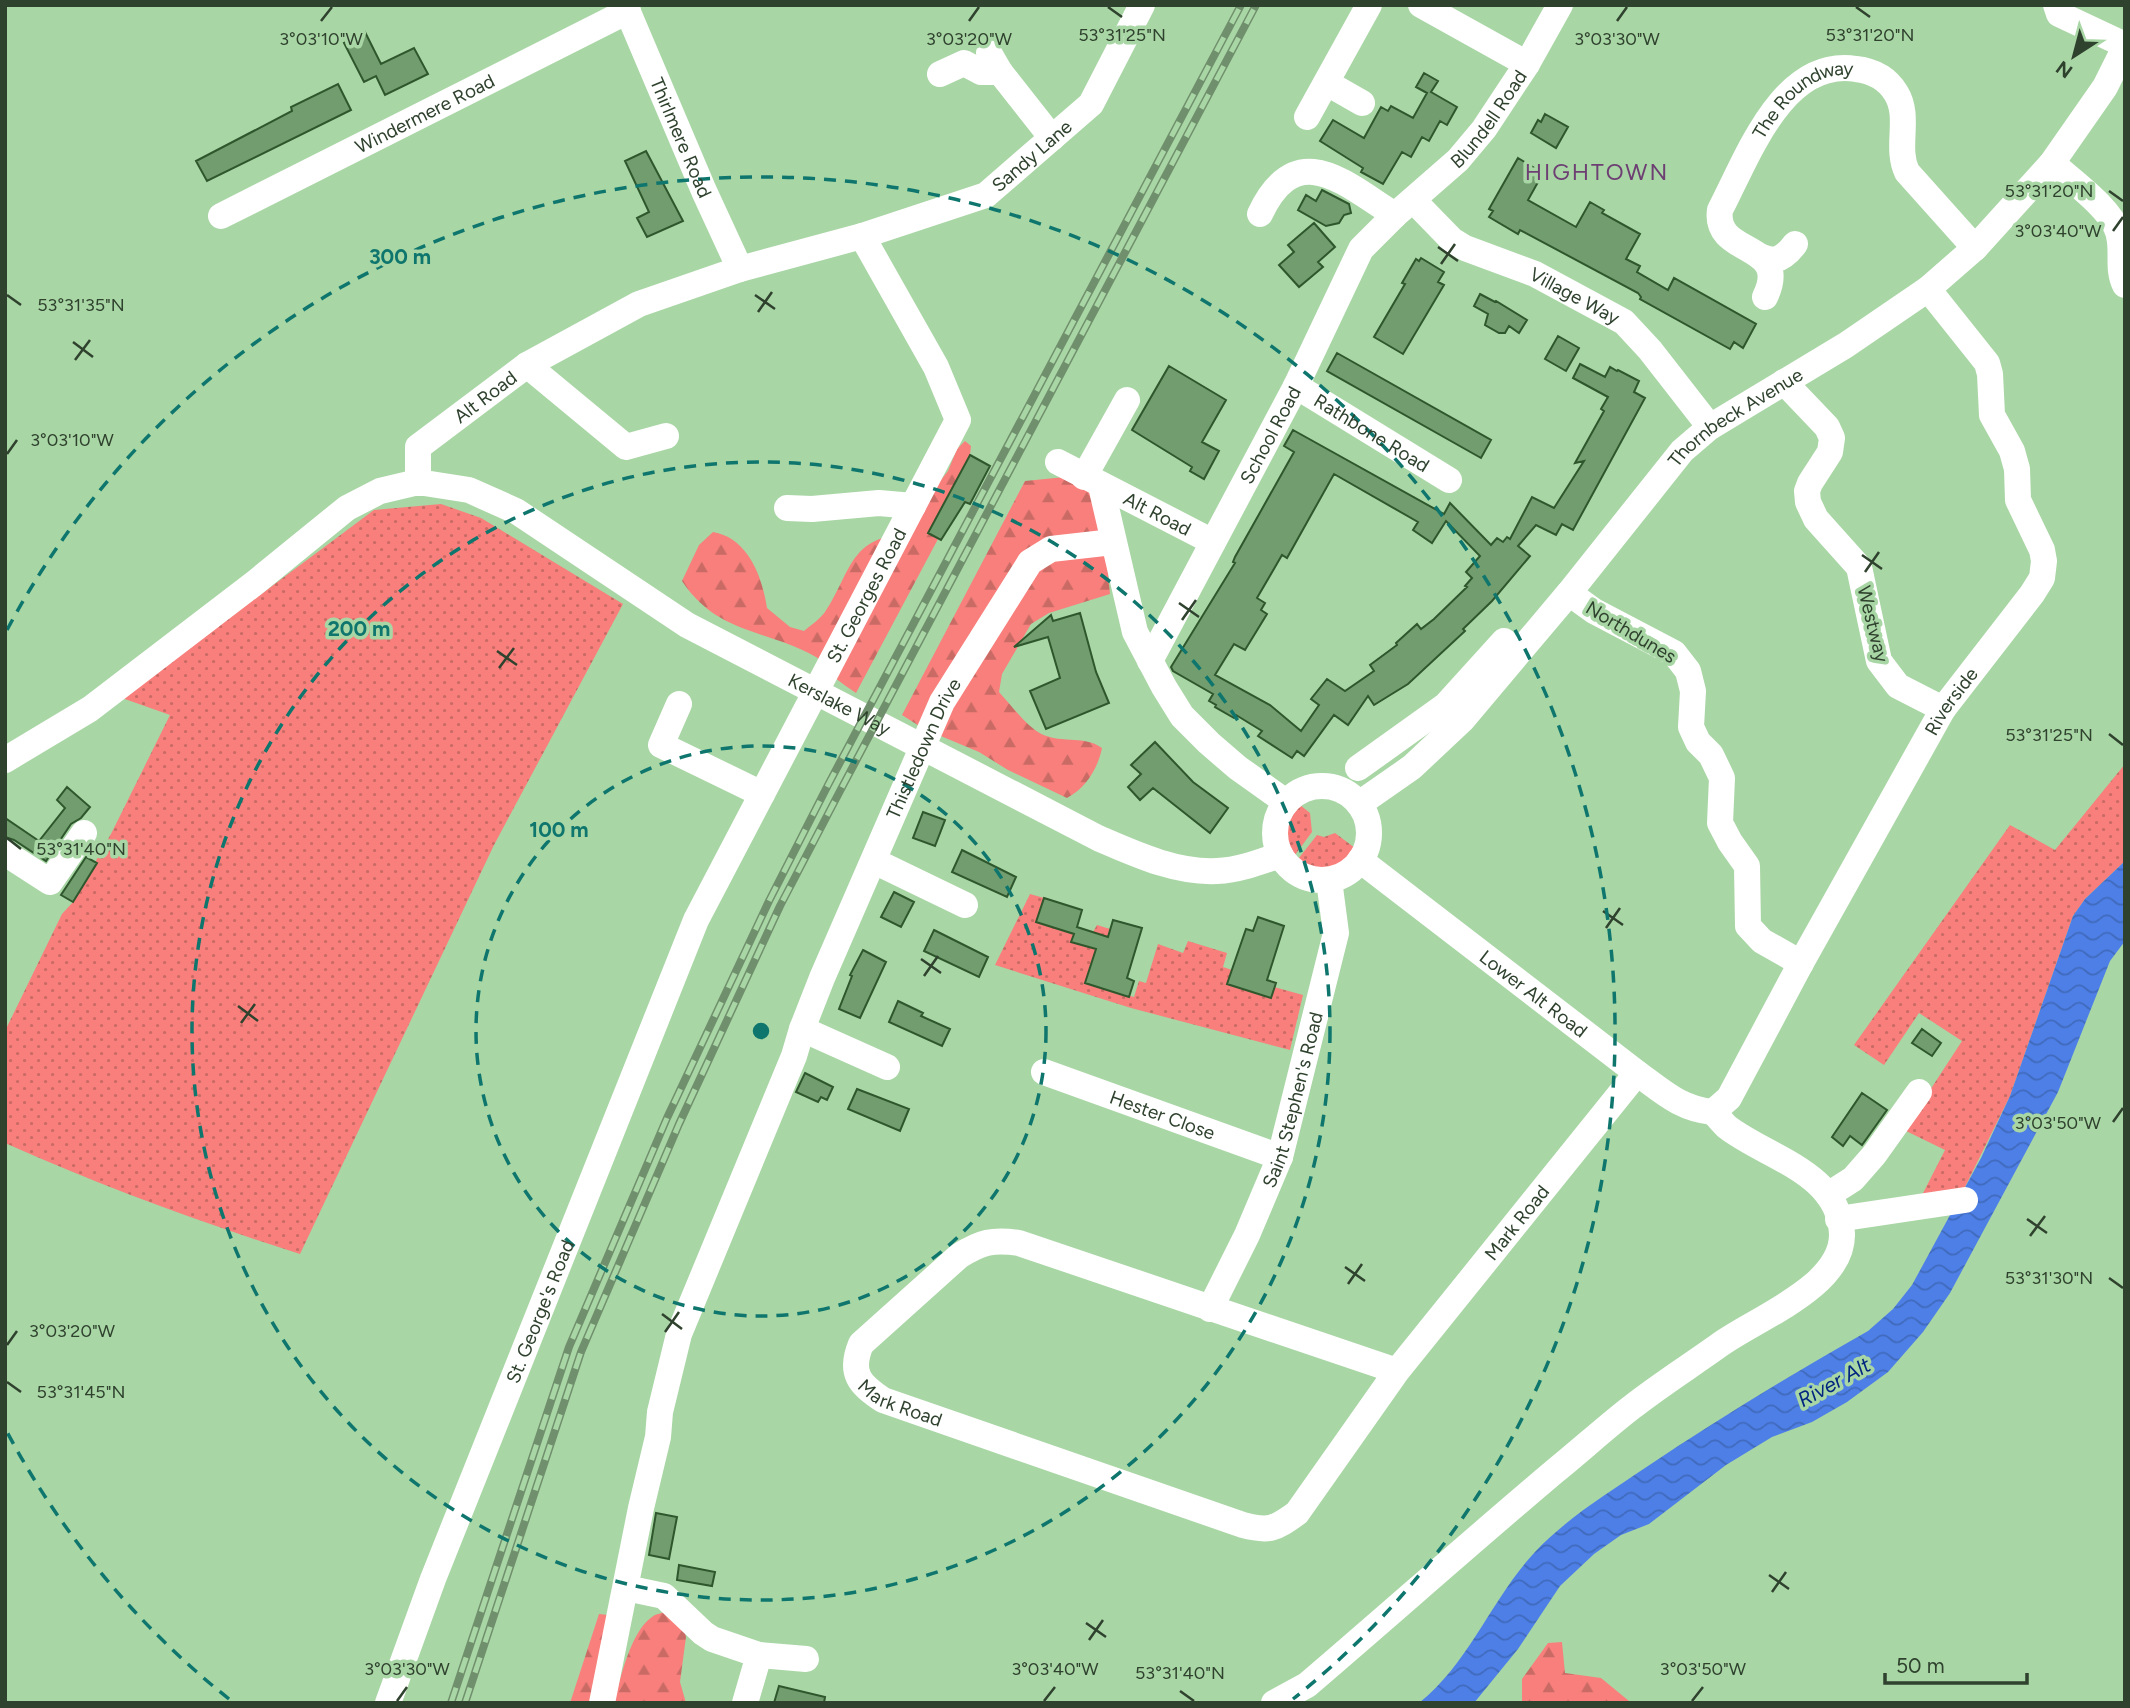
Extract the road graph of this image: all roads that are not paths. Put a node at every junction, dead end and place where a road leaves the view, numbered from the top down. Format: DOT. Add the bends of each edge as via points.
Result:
graph roads {
  1 [pos="1142,5"];
  2 [pos="1369,5"];
  3 [pos="1421,5"];
  4 [pos="1560,5"];
  5 [pos="2056,5"];
  6 [pos="627,8"];
  7 [pos="2125,46"];
  8 [pos="1527,64"];
  9 [pos="940,74"];
  10 [pos="1327,83"];
  11 [pos="2115,93"];
  12 [pos="1362,103"];
  13 [pos="1307,117"];
  14 [pos="1052,138"];
  15 [pos="2052,163"];
  16 [pos="1404,207"];
  17 [pos="1260,214"];
  18 [pos="221,216"];
  19 [pos="862,236"];
  20 [pos="1794,244"];
  21 [pos="1975,248"];
  22 [pos="1762,257"];
  23 [pos="740,269"];
  24 [pos="2125,285"];
  25 [pos="1928,289"];
  26 [pos="1765,297"];
  27 [pos="527,365"];
  28 [pos="1784,382"];
  29 [pos="1296,386"];
  30 [pos="1127,400"];
  31 [pos="1710,426"];
  32 [pos="438,430"];
  33 [pos="666,436"];
  34 [pos="418,447"];
  35 [pos="1058,462"];
  36 [pos="1450,480"];
  37 [pos="1093,482"];
  38 [pos="427,483"];
  39 [pos="367,496"];
  40 [pos="913,506"];
  41 [pos="787,508"];
  42 [pos="1113,542"];
  43 [pos="1213,542"];
  44 [pos="1569,593"];
  45 [pos="1504,641"];
  46 [pos="1150,661"];
  47 [pos="679,704"];
  48 [pos="1943,709"];
  49 [pos="1454,712"];
  50 [pos="5,760"];
  51 [pos="1358,768"];
  52 [pos="762,794"];
  53 [pos="1286,802"];
  54 [pos="1359,804"];
  55 [pos="84,833"];
  56 [pos="5,853"];
  57 [pos="1280,855"];
  58 [pos="1360,860"];
  59 [pos="874,861"];
  60 [pos="1329,880"];
  61 [pos="965,905"];
  62 [pos="696,920"];
  63 [pos="1801,963"];
  64 [pos="802,1029"];
  65 [pos="887,1067"];
  66 [pos="1044,1072"];
  67 [pos="1637,1073"];
  68 [pos="1919,1091"];
  69 [pos="1713,1112"];
  70 [pos="1280,1157"];
  71 [pos="1828,1195"];
  72 [pos="1965,1200"];
  73 [pos="1838,1219"];
  74 [pos="1210,1309"];
  75 [pos="1396,1371"];
  76 [pos="626,1588"];
  77 [pos="759,1656"];
  78 [pos="806,1659"];
  79 [pos="388,1703"];
  80 [pos="602,1703"];
  81 [pos="745,1703"];
  82 [pos="1274,1703"];
  1 -- 14 [label="street, Sandy Lane" via="1091,104"];
  2 -- 10 [label="street"];
  3 -- 8 [label="street"];
  4 -- 8 [label="street, Blundell Road"];
  5 -- 7 [label="street" via="2059,14"];
  6 -- 18 [label="street, Windermere Road"];
  6 -- 23 [label="street, Thirlmere Road"];
  7 -- 11 [label="street, Thornbeck Avenue"];
  8 -- 16 [label="street, Blundell Road" via="1466,150"];
  9 -- 14 [label="street" via="964,63 981,72 995,63"];
  10 -- 12 [label="street"];
  10 -- 13 [label="street"];
  11 -- 15 [label="street, Thornbeck Avenue"];
  14 -- 19 [label="street, Sandy Lane" via="986,195"];
  15 -- 21 [label="street, Thornbeck Avenue"];
  15 -- 24 [label="street" via="2116,223"];
  16 -- 17 [label="street, Village Way" via="1311,171 1298,173 1274,190"];
  16 -- 29 [label="street, School Road" via="1361,249"];
  16 -- 31 [label="street, Village Way" via="1465,248 1535,274 1624,322"];
  19 -- 23 [label="street, Alt Road"];
  19 -- 40 [label="street, St. Georges Road" via="936,367 958,420"];
  20 -- 22 [label="street" via="1779,259"];
  21 -- 22 [label="street, The Roundway" via="1905,167 1903,112 1896,92 1875,74 1850,68 1813,76 1780,101 1720,210 1722,229 1729,237"];
  21 -- 25 [label="street, Thornbeck Avenue"];
  22 -- 26 [label="street" via="1771,274"];
  23 -- 27 [label="street, Alt Road" via="639,304"];
  25 -- 28 [label="street, Thornbeck Avenue"];
  25 -- 48 [label="street, Riverside" via="1987,363 1992,415 2012,451 2018,500 2044,561 2042,578 2032,594"];
  27 -- 32 [label="street, Alt Road"];
  27 -- 33 [label="street" via="626,447"];
  28 -- 31 [label="street, Thornbeck Avenue"];
  28 -- 48 [label="street, Westway" via="1832,438 1830,452 1807,491 1808,502 1816,519 1859,568 1879,661 1898,686"];
  29 -- 36 [label="street, Rathbone Road"];
  29 -- 43 [label="street, School Road"];
  30 -- 37 [label="street"];
  31 -- 44 [label="street, Thornbeck Avenue" via="1682,451"];
  32 -- 34 [label="street, Alt Road"];
  32 -- 38 [label="street"];
  34 -- 38 [label="street"];
  34 -- 39 [label="street, Alt Road"];
  35 -- 37 [label="street, Alt Road"];
  37 -- 42 [label="street, Alt Road"];
  37 -- 43 [label="street, Alt Road"];
  38 -- 39 [label="street" via="398,485"];
  38 -- 57 [label="street, Kerslake Way" via="469,490 516,510 687,625 1134,854 1181,868 1217,871"];
  39 -- 50 [label="street" via="90,709"];
  40 -- 41 [label="street" via="878,503"];
  40 -- 52 [label="street, St. Georges Road"];
  42 -- 46 [label="street" via="1135,632"];
  42 -- 59 [label="street, Thistledown Drive" via="1051,550 1024,569 942,702"];
  43 -- 46 [label="street, School Road"];
  44 -- 49 [label="street, Thornbeck Avenue"];
  44 -- 63 [label="street, Northdunes" via="1674,653 1688,670 1693,691 1691,727 1722,778 1720,823 1747,866 1748,926 1762,941"];
  45 -- 49 [label="street"];
  46 -- 53 [label="street" via="1182,716 1238,768"];
  47 -- 52 [label="street" via="661,745"];
  48 -- 63 [label="street, Riverside"];
  49 -- 51 [label="street"];
  49 -- 54 [label="street, Thornbeck Avenue" via="1412,767"];
  52 -- 62 [label="street, St. Georges Road"];
  53 -- 54 [label="street" via="1303,789 1323,786 1343,791"];
  53 -- 57 [label="street" via="1275,827"];
  54 -- 58 [label="street" via="1369,832"];
  55 -- 56 [label="street" via="50,882"];
  57 -- 60 [label="street" via="1300,875"];
  58 -- 60 [label="street"];
  58 -- 67 [label="street, Lower Alt Road"];
  59 -- 61 [label="street"];
  59 -- 64 [label="street, Thistledown Drive"];
  60 -- 70 [label="street, Saint Stephen's Road" via="1336,933"];
  62 -- 79 [label="street, St. George's Road"];
  63 -- 69 [label="street, Riverside" via="1729,1098"];
  64 -- 65 [label="street"];
  64 -- 76 [label="street, Thistledown Drive" via="679,1334"];
  66 -- 70 [label="street, Hester Close"];
  67 -- 69 [label="street, Lower Alt Road" via="1681,1104"];
  67 -- 75 [label="street, Mark Road"];
  68 -- 71 [label="street" via="1853,1179"];
  69 -- 71 [label="street" via="1727,1127 1814,1178"];
  70 -- 74 [label="street, Saint Stephen's Road"];
  71 -- 73 [label="street"];
  72 -- 73 [label="street"];
  73 -- 82 [label="street" via="1842,1233 1839,1250 1826,1276 1632,1407 1314,1679"];
  74 -- 75 [label="street, Mark Road"];
  74 -- 75 [label="street, Mark Road" via="1019,1243 998,1240 976,1245 959,1256 861,1345 854,1360 866,1389 883,1400 1264,1531 1297,1513"];
  76 -- 77 [label="street" via="664,1596 712,1639"];
  76 -- 80 [label="street, Thistledown Drive"];
  77 -- 78 [label="street"];
  77 -- 81 [label="street"];
}
